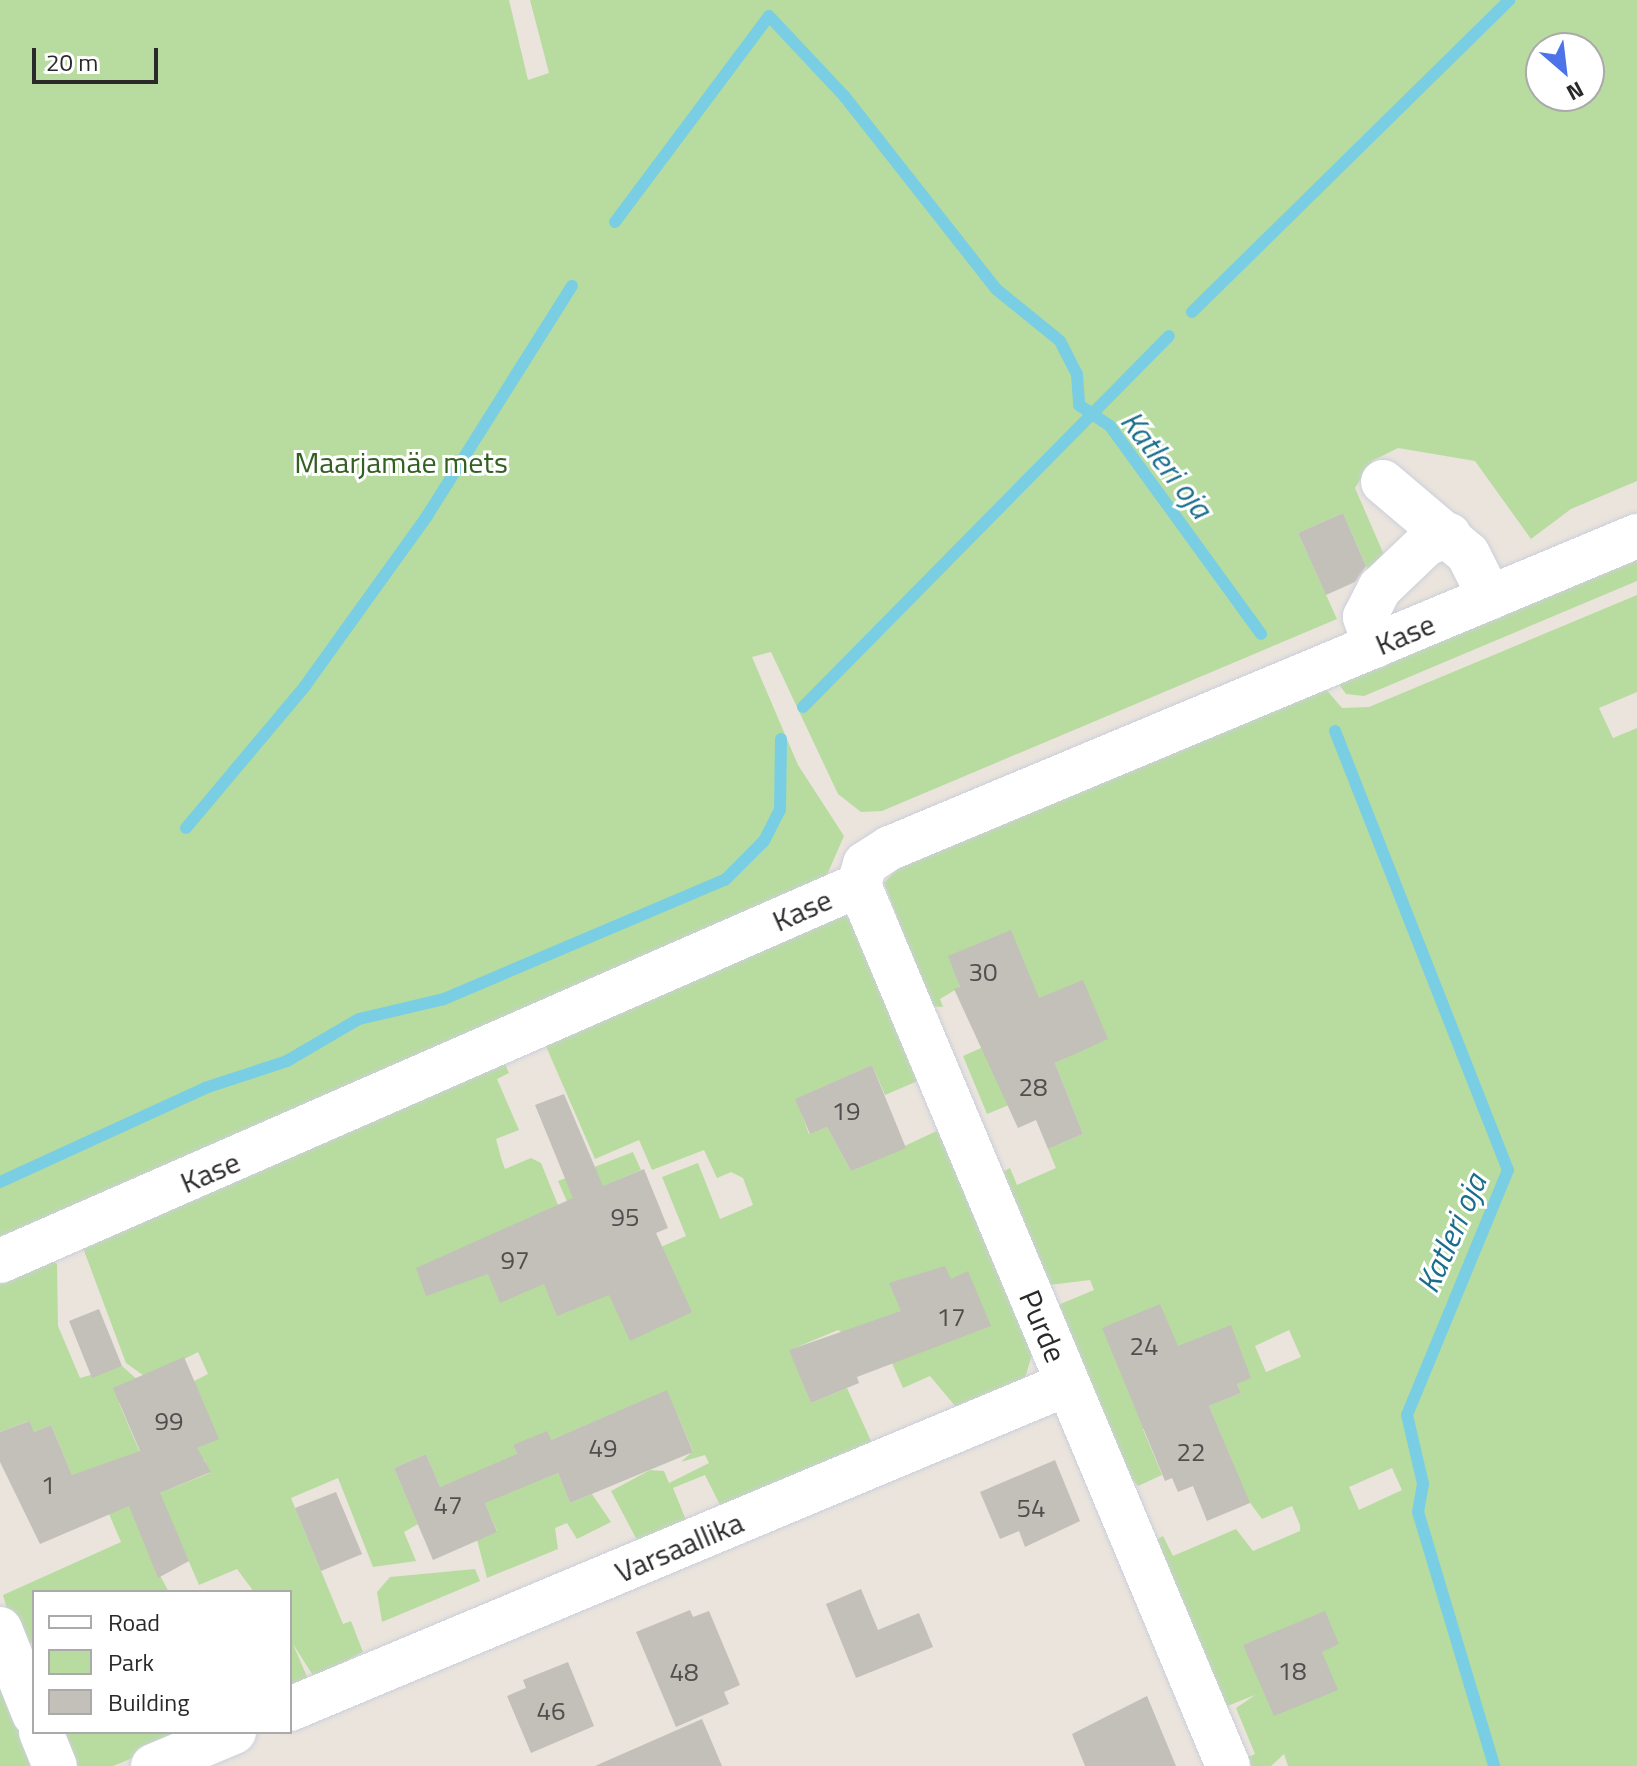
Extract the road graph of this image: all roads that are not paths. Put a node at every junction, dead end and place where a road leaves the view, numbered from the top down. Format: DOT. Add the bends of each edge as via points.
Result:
graph roads {
  1 [pos="1383,482"];
  2 [pos="1449,535"];
  3 [pos="1637,536"];
  4 [pos="1490,598"];
  5 [pos="1375,646"];
  6 [pos="859,885"];
  7 [pos="0,1261"];
  8 [pos="1067,1384"];
  9 [pos="0,1629"];
  10 [pos="292,1708"];
  11 [pos="32,1709"];
  12 [pos="42,1734"];
  13 [pos="229,1734"];
  14 [pos="55,1766"];
  15 [pos="153,1766"];
  16 [pos="1228,1766"];
  1 -- 2 [label="street"];
  2 -- 4 [label="street" via="1475,564"];
  2 -- 5 [label="street" via="1426,544 1380,588 1365,617"];
  3 -- 4 [label="street, Kase"];
  4 -- 5 [label="street, Kase"];
  5 -- 6 [label="street, Kase" via="880,852 861,870"];
  6 -- 7 [label="street, Kase"];
  6 -- 8 [label="street, Purde"];
  8 -- 10 [label="street, Varsaallika"];
  8 -- 16 [label="street, Purde"];
  9 -- 11 [label="street"];
  12 -- 14 [label="street"];
  13 -- 15 [label="street"];
}
